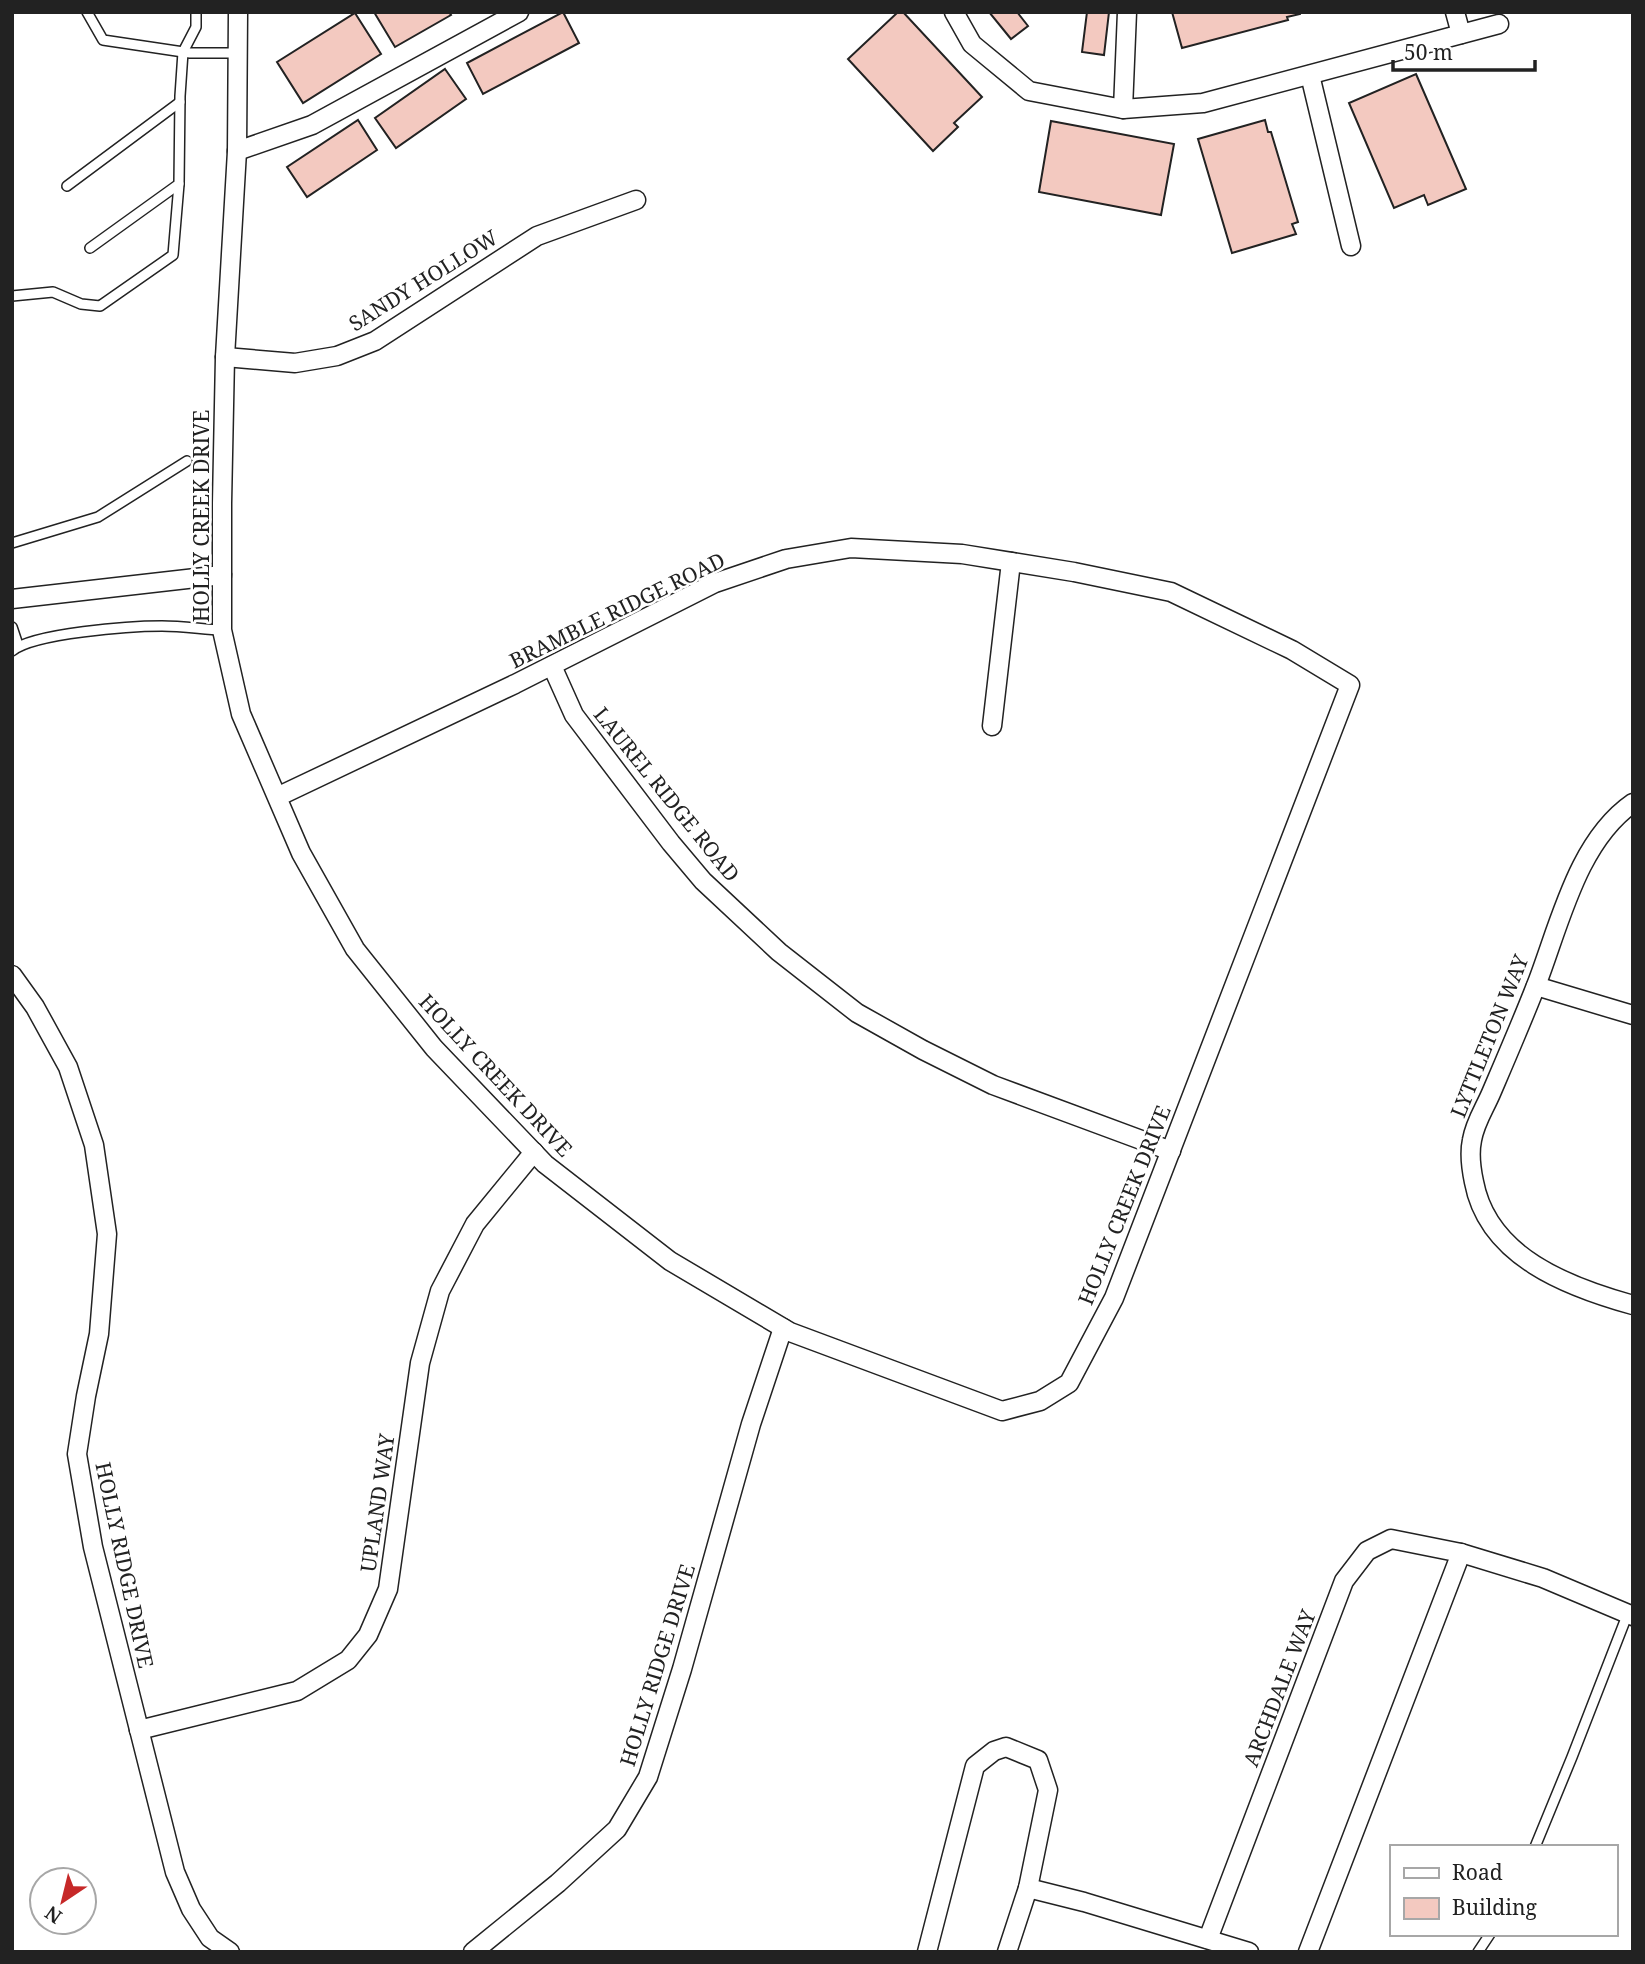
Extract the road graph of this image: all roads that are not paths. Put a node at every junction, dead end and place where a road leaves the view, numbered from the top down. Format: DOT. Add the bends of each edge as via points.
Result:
graph roads {
  1 [pos="87,12"];
  2 [pos="196,12"];
  3 [pos="238,12"];
  4 [pos="519,12"];
  5 [pos="954,12"];
  6 [pos="1127,12"];
  7 [pos="1455,12"];
  8 [pos="1499,24"];
  9 [pos="1461,34"];
  10 [pos="183,52"];
  11 [pos="237,52"];
  12 [pos="1310,75"];
  13 [pos="180,103"];
  14 [pos="1123,108"];
  15 [pos="237,151"];
  16 [pos="179,184"];
  17 [pos="67,186"];
  18 [pos="636,200"];
  19 [pos="1351,246"];
  20 [pos="90,248"];
  21 [pos="12,296"];
  22 [pos="225,358"];
  23 [pos="187,461"];
  24 [pos="12,543"];
  25 [pos="1011,562"];
  26 [pos="222,575"];
  27 [pos="12,599"];
  28 [pos="12,627"];
  29 [pos="222,630"];
  30 [pos="15,648"];
  31 [pos="552,666"];
  32 [pos="1350,685"];
  33 [pos="992,726"];
  34 [pos="276,797"];
  35 [pos="1633,803"];
  36 [pos="12,975"];
  37 [pos="1536,986"];
  38 [pos="1633,1015"];
  39 [pos="1171,1151"];
  40 [pos="534,1153"];
  41 [pos="1633,1305"];
  42 [pos="783,1328"];
  43 [pos="1461,1553"];
  44 [pos="1630,1614"];
  45 [pos="139,1730"];
  46 [pos="1536,1845"];
  47 [pos="1028,1888"];
  48 [pos="1489,1936"];
  49 [pos="1208,1939"];
  50 [pos="230,1952"];
  51 [pos="473,1952"];
  52 [pos="927,1952"];
  53 [pos="1007,1952"];
  54 [pos="1249,1952"];
  55 [pos="1308,1952"];
  56 [pos="1478,1952"];
  1 -- 10 [label="lane" via="103,40"];
  2 -- 10 [label="lane" via="196,27"];
  3 -- 11 [label="street, HOLLY CREEK DRIVE"];
  4 -- 15 [label="street" via="312,125"];
  5 -- 14 [label="street" via="972,44 1029,91"];
  6 -- 14 [label="street"];
  7 -- 9 [label="street"];
  8 -- 9 [label="street"];
  9 -- 12 [label="street"];
  10 -- 11 [label="lane"];
  10 -- 13 [label="lane"];
  11 -- 15 [label="street, HOLLY CREEK DRIVE"];
  12 -- 14 [label="street" via="1203,103"];
  12 -- 19 [label="street"];
  13 -- 16 [label="lane"];
  13 -- 17 [label="lane"];
  15 -- 22 [label="street, HOLLY CREEK DRIVE"];
  16 -- 20 [label="lane"];
  16 -- 21 [label="lane" via="173,255 100,306 81,304 53,292"];
  18 -- 22 [label="street, SANDY HOLLOW" via="537,236 375,341 337,356 295,363"];
  22 -- 26 [label="street, HOLLY CREEK DRIVE"];
  23 -- 24 [label="lane" via="98,517"];
  25 -- 31 [label="street, BRAMBLE RIDGE ROAD" via="962,554 851,548 786,559 715,583"];
  25 -- 32 [label="street, BRAMBLE RIDGE ROAD" via="1171,592 1292,650"];
  25 -- 33 [label="street"];
  26 -- 27 [label="street"];
  26 -- 29 [label="street, HOLLY CREEK DRIVE"];
  28 -- 30 [label="lane"];
  29 -- 30 [label="lane" via="163,626 65,635"];
  29 -- 34 [label="street, HOLLY CREEK DRIVE" via="241,714"];
  31 -- 34 [label="street, BRAMBLE RIDGE ROAD"];
  31 -- 39 [label="street, LAUREL RIDGE ROAD" via="573,715 671,843 703,881 779,952 858,1013 923,1050 993,1084"];
  32 -- 39 [label="street, HOLLY CREEK DRIVE"];
  34 -- 40 [label="street, HOLLY CREEK DRIVE" via="300,853 355,949 434,1048"];
  35 -- 37 [label="street, LYTTLETON WAY" via="1605,827 1591,849"];
  36 -- 45 [label="street, HOLLY RIDGE DRIVE" via="68,1067 94,1145 107,1234 99,1334 78,1454 93,1547"];
  37 -- 38 [label="street"];
  37 -- 41 [label="street, LYTTLETON WAY" via="1477,1118 1470,1165 1476,1193 1483,1213 1511,1248 1559,1280"];
  39 -- 42 [label="street, HOLLY CREEK DRIVE" via="1114,1298 1069,1382 1040,1401 1002,1411"];
  40 -- 42 [label="street, HOLLY CREEK DRIVE" via="670,1261"];
  40 -- 45 [label="street, UPLAND WAY" via="475,1224 440,1291 420,1363 388,1589 368,1635 348,1660 298,1691"];
  42 -- 51 [label="street, HOLLY RIDGE DRIVE" via="648,1777 617,1829"];
  43 -- 44 [label="street, ARCHDALE WAY" via="1543,1578"];
  43 -- 49 [label="street, ARCHDALE WAY" via="1391,1539 1367,1551 1344,1581"];
  43 -- 55 [label="street"];
  44 -- 46 [label="lane"];
  45 -- 50 [label="street, HOLLY RIDGE DRIVE" via="175,1872 210,1938"];
  47 -- 49 [label="street"];
  47 -- 52 [label="street" via="1048,1790 1038,1760 1006,1747 975,1766"];
  47 -- 53 [label="street"];
  48 -- 56 [label="lane"];
  49 -- 54 [label="street"];
}
